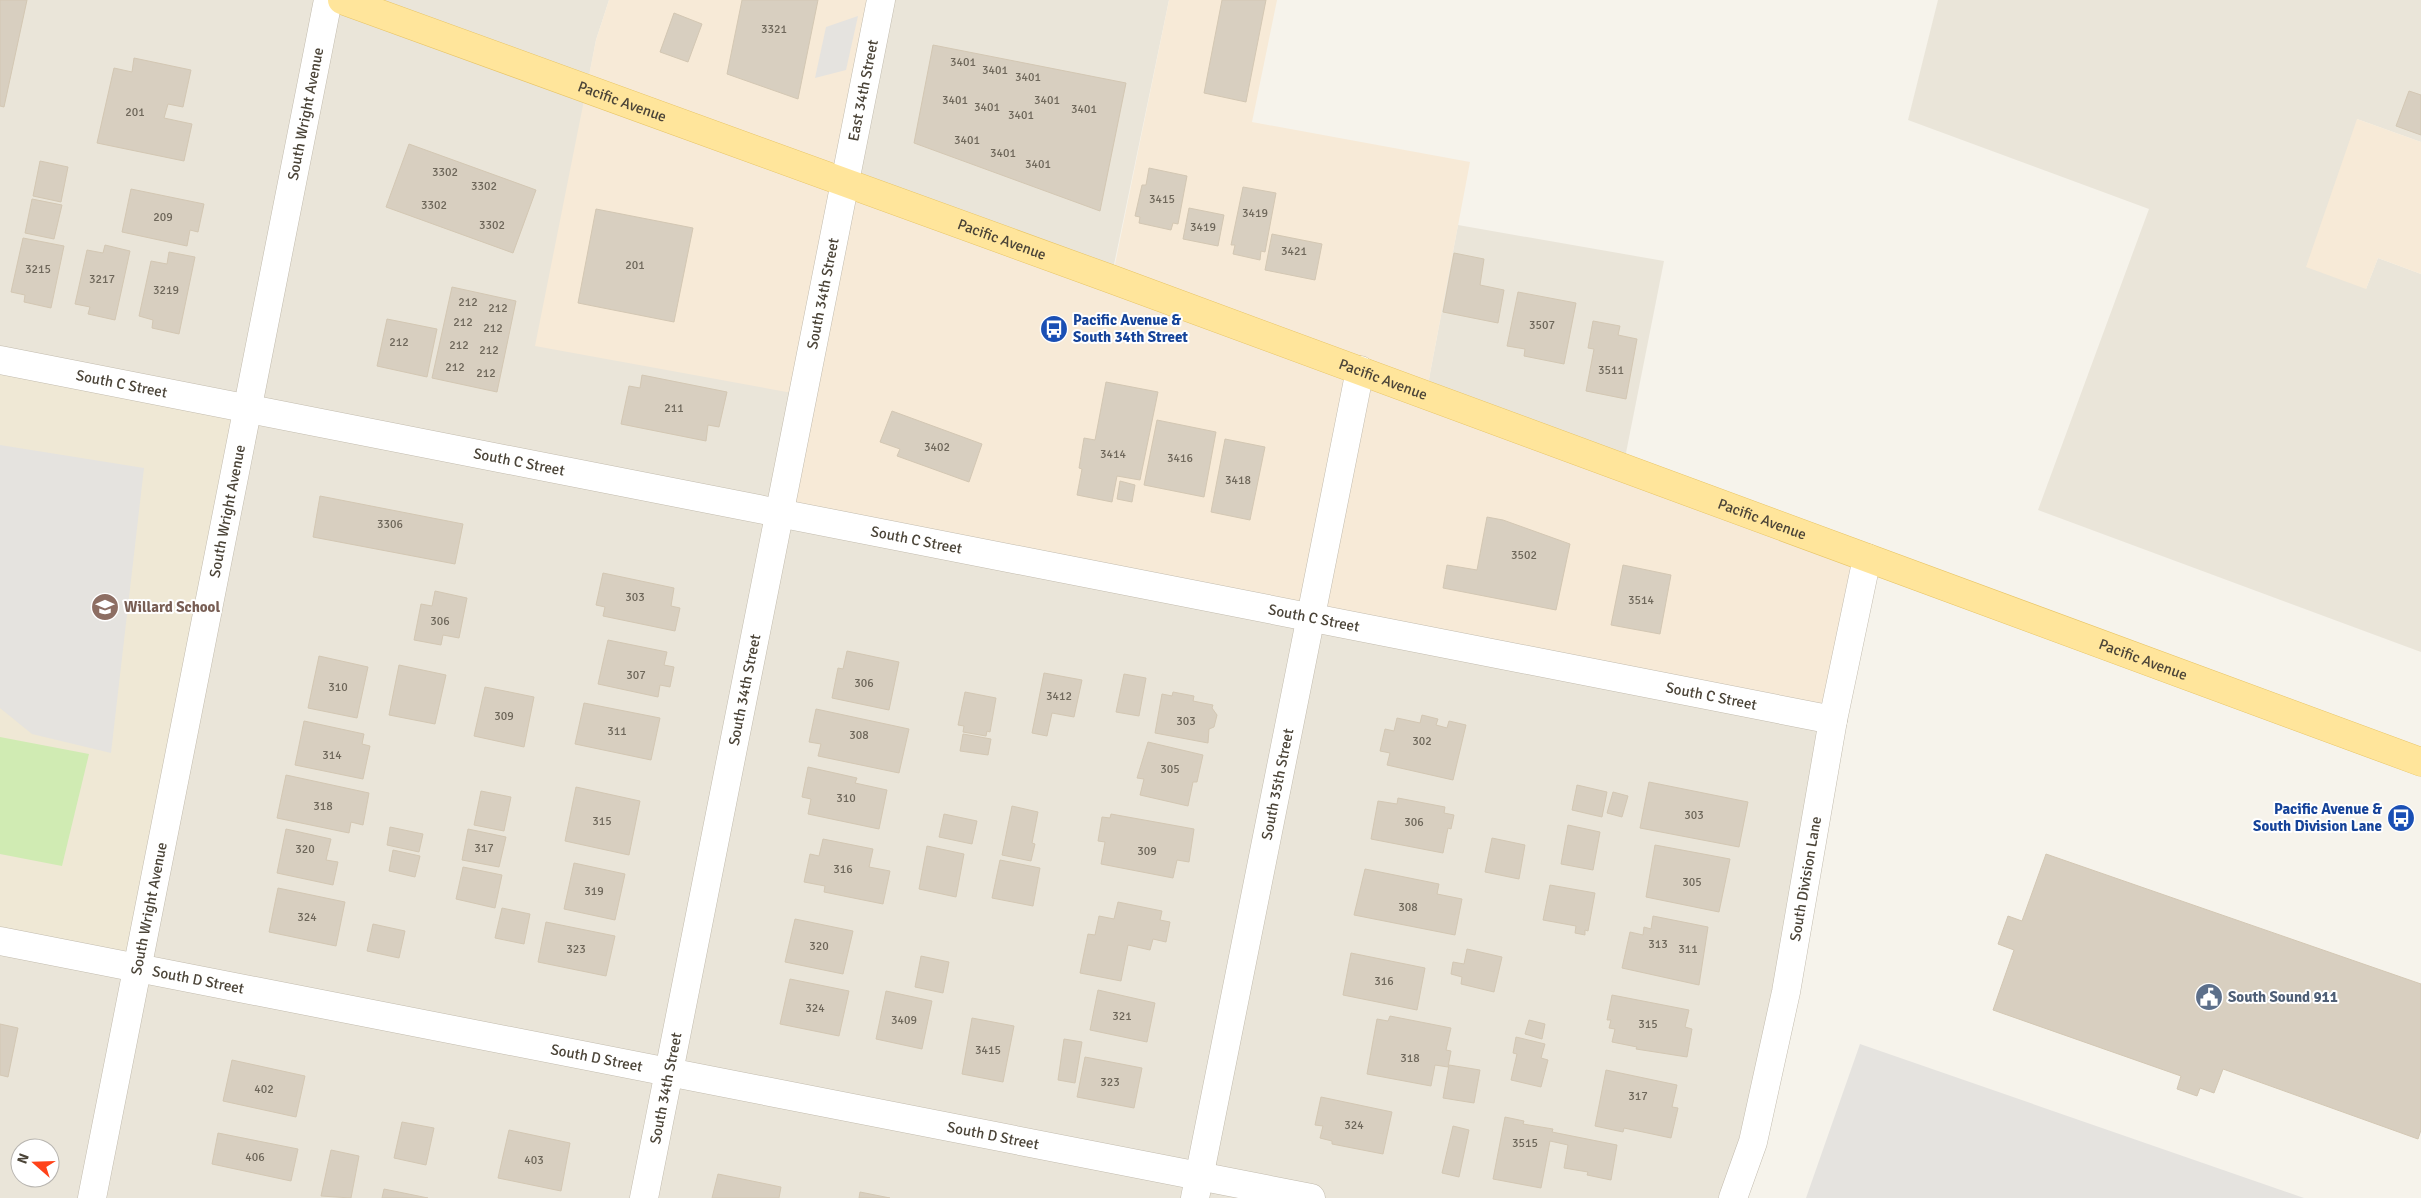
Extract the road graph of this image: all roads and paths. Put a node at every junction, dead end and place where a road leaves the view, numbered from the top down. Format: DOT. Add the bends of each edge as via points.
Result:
graph roads {
  1 [pos="328,0"];
  2 [pos="342,0"];
  3 [pos="879,7"];
  4 [pos="844,182"];
  5 [pos="0,360"];
  6 [pos="1360,370"];
  7 [pos="249,408"];
  8 [pos="779,513"];
  9 [pos="1867,558"];
  10 [pos="1312,618"];
  11 [pos="1833,720"];
  12 [pos="2421,762"];
  13 [pos="0,941"];
  14 [pos="137,968"];
  15 [pos="669,1072"];
  16 [pos="1198,1187"];
  17 [pos="92,1198"];
  18 [pos="644,1198"];
  19 [pos="1311,1198"];
  20 [pos="1733,1198"];
  1 -- 7 [label="street, South Wright Avenue"];
  2 -- 4 [label="main road, Pacific Avenue"];
  3 -- 4 [label="street, East 34th Street"];
  4 -- 6 [label="main road, Pacific Avenue"];
  4 -- 8 [label="street, South 34th Street"];
  5 -- 7 [label="street, South C Street"];
  6 -- 9 [label="main road, Pacific Avenue"];
  6 -- 10 [label="street, South 35th Street"];
  7 -- 8 [label="street, South C Street"];
  7 -- 14 [label="street, South Wright Avenue"];
  8 -- 10 [label="street, South C Street"];
  8 -- 15 [label="street, South 34th Street"];
  9 -- 11 [label="street, South Division Lane"];
  9 -- 12 [label="main road, Pacific Avenue"];
  10 -- 11 [label="street, South C Street"];
  10 -- 16 [label="street, South 35th Street"];
  11 -- 20 [label="street, South Division Lane" via="1786,992 1753,1142"];
  13 -- 14 [label="street, South D Street"];
  14 -- 15 [label="street, South D Street"];
  14 -- 17 [label="street, South Wright Avenue"];
  15 -- 16 [label="street, South D Street"];
  15 -- 18 [label="street, South 34th Street"];
  16 -- 19 [label="street, South D Street"];
}
